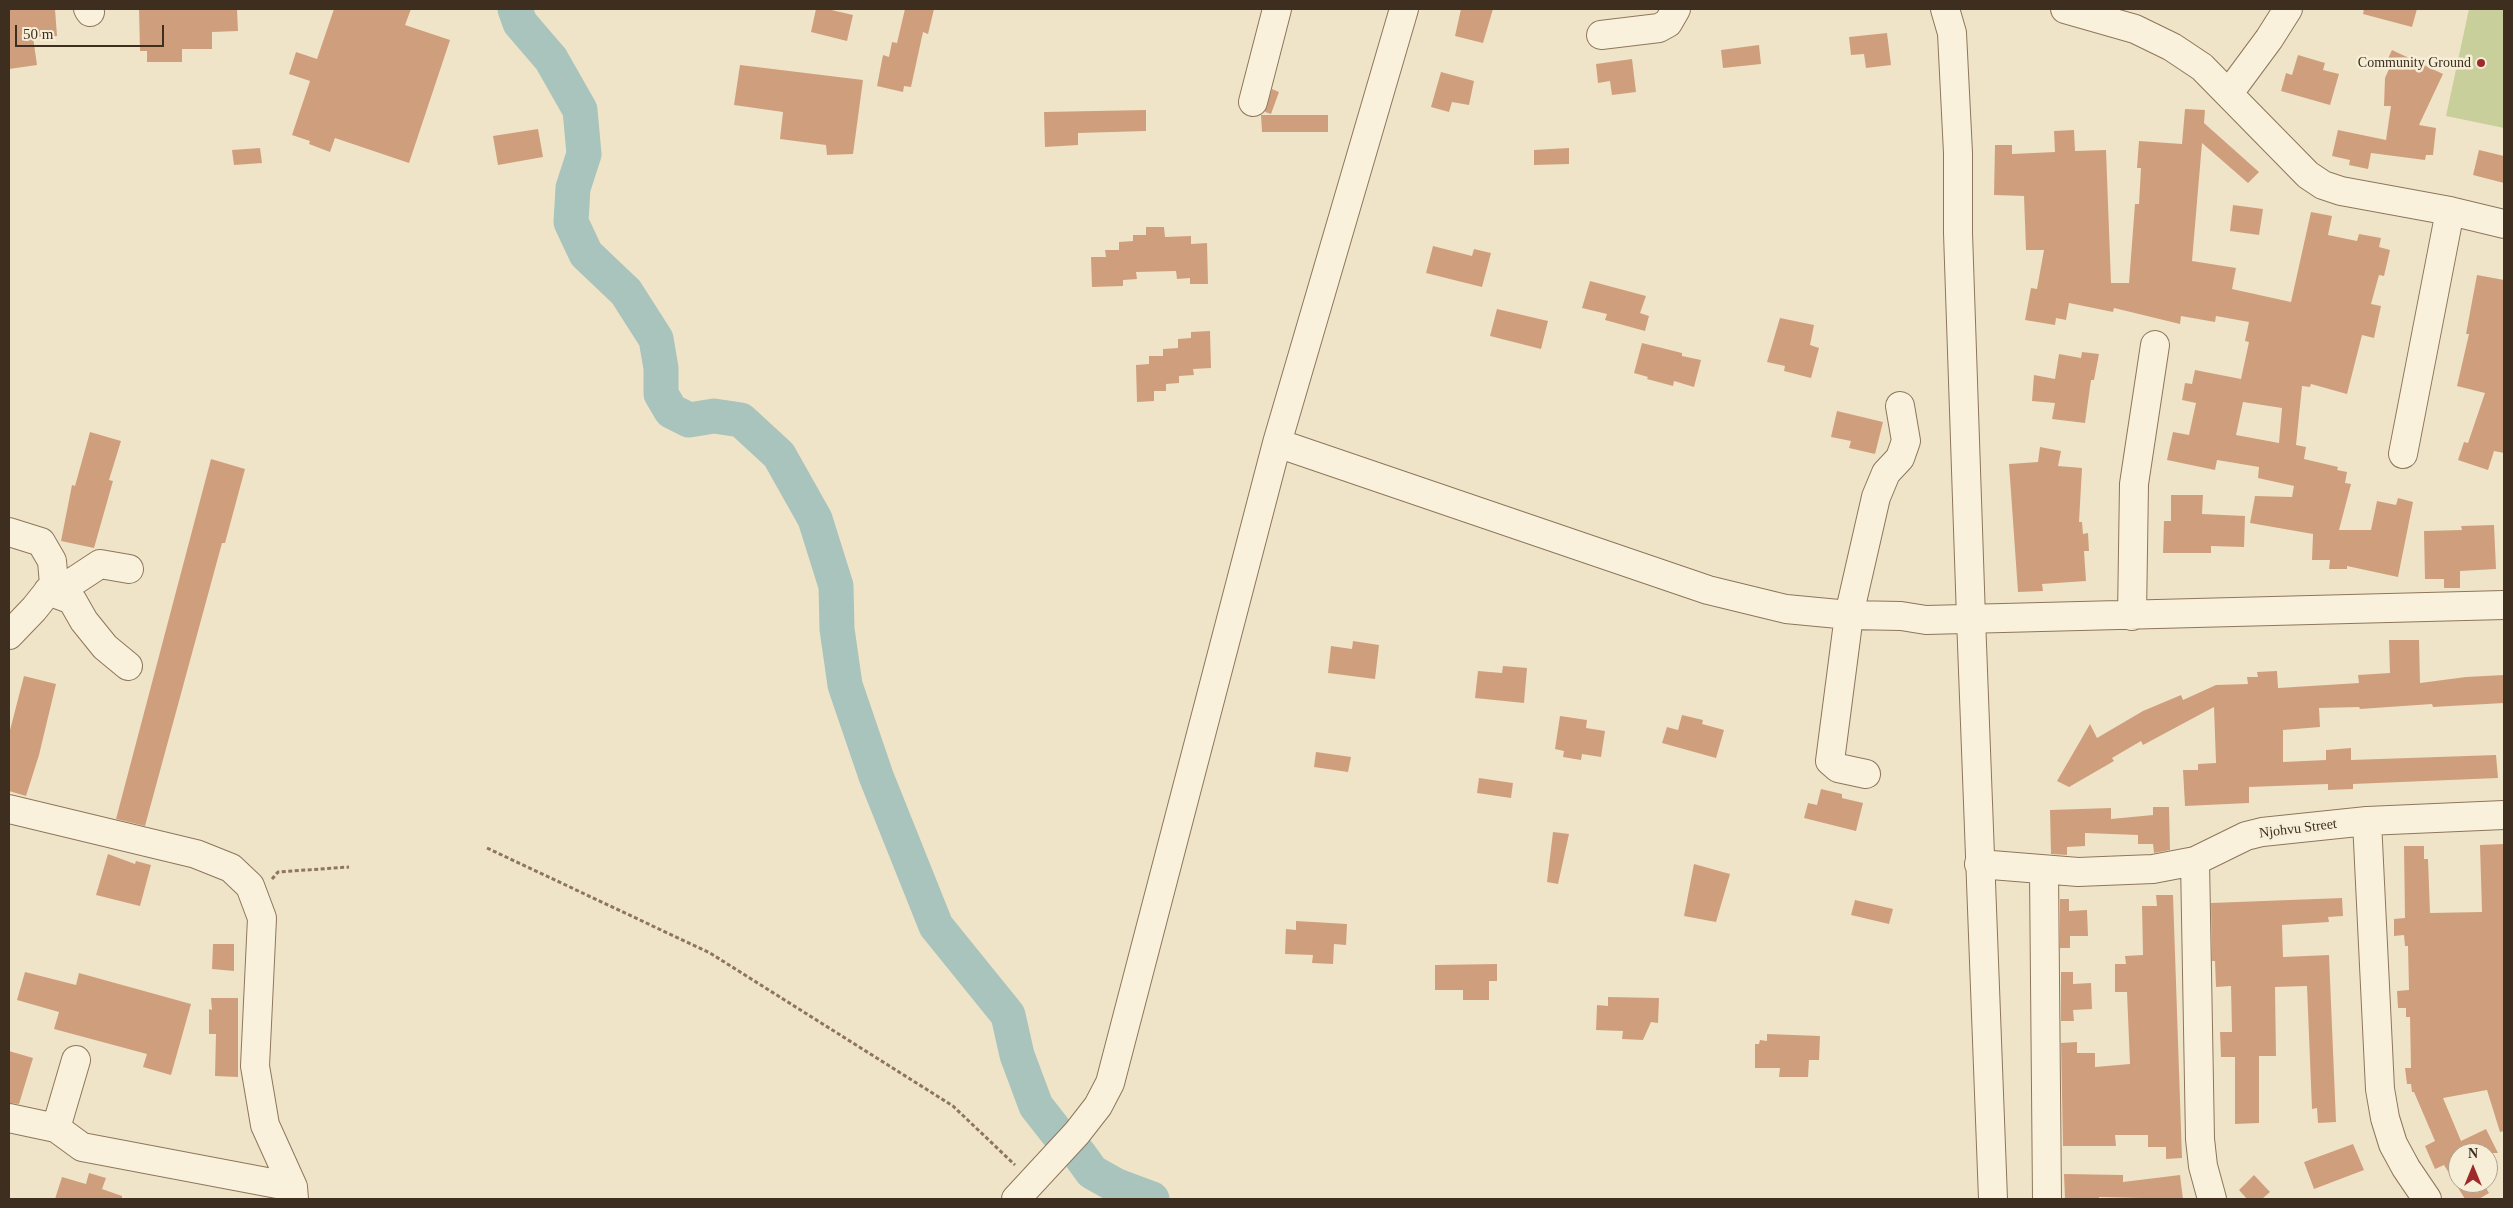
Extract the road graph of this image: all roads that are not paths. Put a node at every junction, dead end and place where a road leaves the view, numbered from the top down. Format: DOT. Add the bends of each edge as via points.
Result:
graph roads {
  1 [pos="1277,9"];
  2 [pos="1404,9"];
  3 [pos="1676,9"];
  4 [pos="1946,9"];
  5 [pos="2071,9"];
  6 [pos="2288,9"];
  7 [pos="1601,36"];
  8 [pos="2229,92"];
  9 [pos="1253,102"];
  10 [pos="2450,211"];
  11 [pos="2504,224"];
  12 [pos="2155,345"];
  13 [pos="1900,406"];
  14 [pos="1277,443"];
  15 [pos="2403,454"];
  16 [pos="9,532"];
  17 [pos="129,569"];
  18 [pos="48,591"];
  19 [pos="2504,605"];
  20 [pos="1848,615"];
  21 [pos="2132,616"];
  22 [pos="1970,618"];
  23 [pos="9,635"];
  24 [pos="128,666"];
  25 [pos="1866,774"];
  26 [pos="9,809"];
  27 [pos="2504,815"];
  28 [pos="2367,821"];
  29 [pos="2195,861"];
  30 [pos="1980,864"];
  31 [pos="2044,871"];
  32 [pos="76,1060"];
  33 [pos="9,1118"];
  34 [pos="56,1128"];
  35 [pos="1024,1191"];
  36 [pos="293,1193"];
  37 [pos="1993,1199"];
  38 [pos="2047,1199"];
  39 [pos="2212,1199"];
  40 [pos="2427,1199"];
  1 -- 9 [label="street"];
  2 -- 14 [label="street"];
  3 -- 7 [label="street" via="1668,23 1659,28"];
  4 -- 22 [label="street" via="1952,33 1958,153"];
  5 -- 8 [label="street" via="2135,29 2172,47 2202,67"];
  6 -- 8 [label="street"];
  8 -- 10 [label="street" via="2308,175 2323,185"];
  10 -- 11 [label="street"];
  10 -- 15 [label="street"];
  12 -- 21 [label="street" via="2134,484"];
  13 -- 20 [label="street" via="1906,441 1900,458 1886,473 1876,497"];
  14 -- 20 [label="street" via="1708,590 1786,609"];
  14 -- 35 [label="street" via="1110,1083 1098,1106"];
  16 -- 18 [label="street" via="41,542 52,562 54,584"];
  17 -- 18 [label="street" via="100,564 71,583"];
  18 -- 23 [label="street"];
  18 -- 24 [label="street" via="72,600 84,622 105,647"];
  19 -- 21 [label="street"];
  20 -- 22 [label="street" via="1926,620"];
  20 -- 25 [label="street" via="1830,760 1838,768"];
  21 -- 22 [label="street"];
  22 -- 30 [label="street"];
  26 -- 36 [label="street" via="196,854 231,868 250,886 262,918 256,1066 265,1124"];
  27 -- 28 [label="street, Njohvu Street"];
  28 -- 29 [label="street, Njohvu Street" via="2262,832 2246,836"];
  28 -- 40 [label="street" via="2380,1089 2393,1144"];
  29 -- 31 [label="street, Njohvu Street" via="2153,869"];
  29 -- 39 [label="street" via="2200,1139"];
  30 -- 31 [label="street, Njohvu Street"];
  30 -- 37 [label="street"];
  31 -- 38 [label="street"];
  32 -- 34 [label="street"];
  33 -- 34 [label="street"];
  34 -- 36 [label="street" via="82,1147"];
}
